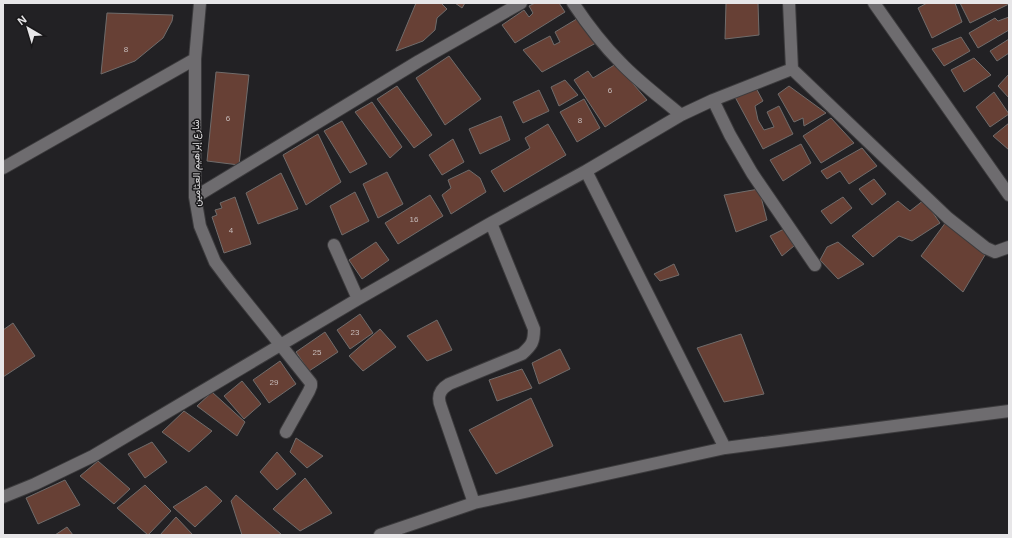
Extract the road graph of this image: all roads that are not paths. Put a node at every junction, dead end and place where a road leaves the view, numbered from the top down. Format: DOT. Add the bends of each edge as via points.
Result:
graph roads {
  1 [pos="200,3"];
  2 [pos="521,3"];
  3 [pos="573,3"];
  4 [pos="789,3"];
  5 [pos="874,3"];
  6 [pos="195,59"];
  7 [pos="792,69"];
  8 [pos="713,100"];
  9 [pos="681,115"];
  10 [pos="3,168"];
  11 [pos="586,171"];
  12 [pos="1009,195"];
  13 [pos="195,197"];
  14 [pos="491,223"];
  15 [pos="334,245"];
  16 [pos="1009,247"];
  17 [pos="815,266"];
  18 [pos="358,299"];
  19 [pos="280,345"];
  20 [pos="1009,411"];
  21 [pos="286,432"];
  22 [pos="725,448"];
  23 [pos="3,497"];
  24 [pos="474,503"];
  25 [pos="380,535"];
  1 -- 6 [label="street, شارع إبراهيم العثامين"];
  2 -- 13 [label="street" via="419,61"];
  3 -- 9 [label="street" via="620,63"];
  4 -- 7 [label="street"];
  5 -- 12 [label="street"];
  6 -- 10 [label="street"];
  6 -- 13 [label="street, شارع إبراهيم العثامين"];
  7 -- 8 [label="street"];
  7 -- 16 [label="street" via="948,218 986,248 995,252"];
  8 -- 9 [label="street"];
  8 -- 17 [label="street" via="752,173"];
  9 -- 11 [label="street"];
  11 -- 14 [label="street"];
  11 -- 22 [label="street"];
  13 -- 19 [label="street, شارع إبراهيم العثامين" via="200,226 215,262"];
  14 -- 18 [label="street"];
  14 -- 24 [label="street" via="534,328 534,339 522,354 449,384 439,395 438,400"];
  15 -- 18 [label="street"];
  18 -- 19 [label="street"];
  19 -- 21 [label="street, شارع إبراهيم العثامين" via="311,386"];
  19 -- 23 [label="street" via="93,456"];
  20 -- 22 [label="street"];
  22 -- 24 [label="street"];
  24 -- 25 [label="street"];
}
